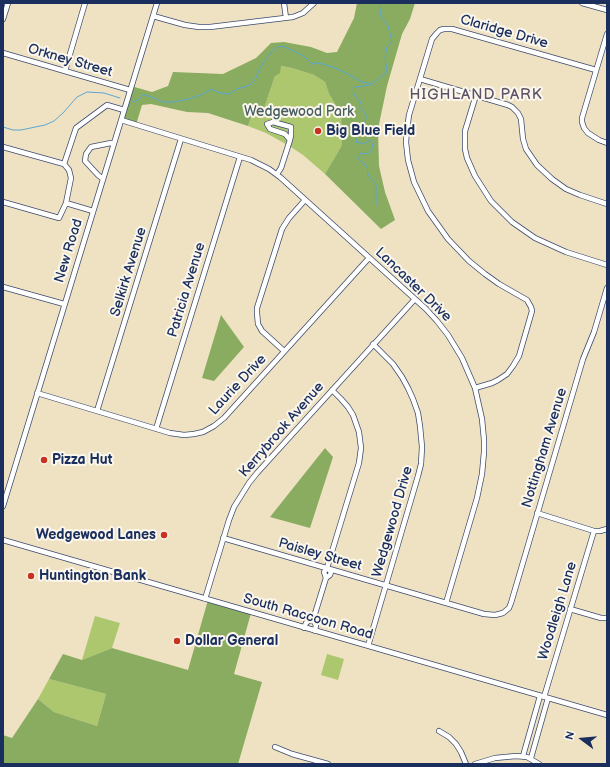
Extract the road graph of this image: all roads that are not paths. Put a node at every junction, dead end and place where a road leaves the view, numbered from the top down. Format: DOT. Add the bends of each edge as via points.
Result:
graph roads {
  1 [pos="8,3"];
  2 [pos="85,3"];
  3 [pos="157,3"];
  4 [pos="284,3"];
  5 [pos="314,3"];
  6 [pos="582,3"];
  7 [pos="607,10"];
  8 [pos="153,16"];
  9 [pos="286,18"];
  10 [pos="3,20"];
  11 [pos="607,34"];
  12 [pos="3,53"];
  13 [pos="596,70"];
  14 [pos="65,71"];
  15 [pos="420,79"];
  16 [pos="130,90"];
  17 [pos="476,96"];
  18 [pos="124,110"];
  19 [pos="121,120"];
  20 [pos="181,139"];
  21 [pos="290,140"];
  22 [pos="114,143"];
  23 [pos="607,143"];
  24 [pos="3,147"];
  25 [pos="240,157"];
  26 [pos="64,164"];
  27 [pos="277,174"];
  28 [pos="103,179"];
  29 [pos="305,200"];
  30 [pos="3,202"];
  31 [pos="66,203"];
  32 [pos="607,204"];
  33 [pos="93,211"];
  34 [pos="369,258"];
  35 [pos="607,265"];
  36 [pos="3,287"];
  37 [pos="607,288"];
  38 [pos="415,299"];
  39 [pos="64,304"];
  40 [pos="373,344"];
  41 [pos="284,352"];
  42 [pos="475,388"];
  43 [pos="332,390"];
  44 [pos="37,393"];
  45 [pos="97,411"];
  46 [pos="156,429"];
  47 [pos="3,506"];
  48 [pos="537,513"];
  49 [pos="607,529"];
  50 [pos="594,530"];
  51 [pos="223,538"];
  52 [pos="3,540"];
  53 [pos="327,568"];
  54 [pos="386,585"];
  55 [pos="205,599"];
  56 [pos="446,603"];
  57 [pos="570,609"];
  58 [pos="503,613"];
  59 [pos="607,618"];
  60 [pos="313,620"];
  61 [pos="304,628"];
  62 [pos="315,631"];
  63 [pos="368,646"];
  64 [pos="544,697"];
  65 [pos="607,715"];
  66 [pos="439,731"];
  67 [pos="275,747"];
  68 [pos="523,756"];
  69 [pos="531,758"];
  70 [pos="320,763"];
  71 [pos="328,764"];
  72 [pos="466,764"];
  73 [pos="475,764"];
  74 [pos="539,764"];
  1 -- 10 [label="street"];
  2 -- 14 [label="street"];
  3 -- 8 [label="street, New Road"];
  4 -- 9 [label="street"];
  5 -- 9 [label="street" via="299,15"];
  6 -- 7 [label="street"];
  8 -- 9 [label="street" via="185,26 200,27"];
  8 -- 16 [label="street, New Road"];
  11 -- 13 [label="street"];
  12 -- 14 [label="street, Orkney Street"];
  13 -- 15 [label="street, Claridge Drive" via="449,28 440,30 432,39"];
  13 -- 23 [label="street" via="582,124 588,133"];
  14 -- 16 [label="street, Orkney Street"];
  15 -- 17 [label="street"];
  15 -- 42 [label="street, Claridge Drive" via="409,115 406,142 409,168 420,196 439,228 461,254 488,277 525,299 531,307 531,315 516,363 498,380"];
  16 -- 18 [label="street, New Road"];
  17 -- 32 [label="street" via="515,109 521,119 526,149 537,165 552,179 580,195"];
  17 -- 35 [label="street" via="465,131 465,148 475,176 491,201 512,222 535,238 566,252"];
  18 -- 19 [label="street, New Road"];
  18 -- 26 [label="street" via="107,105 76,128"];
  19 -- 20 [label="street, Lancaster Drive"];
  19 -- 22 [label="street, New Road"];
  20 -- 25 [label="street, Lancaster Drive"];
  20 -- 45 [label="street, Selkirk Avenue"];
  21 -- 21 [label="street" via="286,134 270,129 267,124 273,122 291,127"];
  21 -- 27 [label="street"];
  22 -- 28 [label="street, New Road"];
  22 -- 28 [label="street" via="91,147 86,154 86,161"];
  24 -- 26 [label="street"];
  25 -- 27 [label="street, Lancaster Drive"];
  25 -- 46 [label="street, Patricia Avenue"];
  26 -- 31 [label="street" via="71,178"];
  27 -- 29 [label="street, Lancaster Drive"];
  28 -- 33 [label="street, New Road"];
  29 -- 34 [label="street, Lancaster Drive"];
  29 -- 41 [label="street" via="288,218 282,229 256,313 262,331"];
  30 -- 31 [label="street" via="59,218"];
  31 -- 33 [label="street"];
  33 -- 39 [label="street, New Road"];
  34 -- 38 [label="street, Lancaster Drive"];
  34 -- 41 [label="street, Laurie Drive"];
  36 -- 39 [label="street"];
  37 -- 48 [label="street, Nottingham Avenue"];
  38 -- 40 [label="street, Kerrybrook Avenue"];
  38 -- 42 [label="street, Lancaster Drive" via="448,335 462,358"];
  39 -- 44 [label="street, New Road"];
  40 -- 43 [label="street, Kerrybrook Avenue"];
  40 -- 54 [label="street, Wedgewood Drive" via="393,364 408,388 418,413 422,438 418,476"];
  41 -- 46 [label="street, Laurie Drive" via="214,426 199,433 184,435"];
  42 -- 56 [label="street, Lancaster Drive" via="484,432 482,474"];
  43 -- 51 [label="street, Kerrybrook Avenue" via="249,483 234,507"];
  43 -- 53 [label="street" via="342,399 353,416 361,448 359,463"];
  44 -- 45 [label="street, Laurie Drive"];
  44 -- 47 [label="street, New Road"];
  45 -- 46 [label="street, Laurie Drive"];
  48 -- 50 [label="street"];
  48 -- 58 [label="street, Nottingham Avenue" via="511,603"];
  49 -- 50 [label="street"];
  50 -- 57 [label="street, Woodleigh Lane"];
  51 -- 53 [label="street, Paisley Street"];
  51 -- 55 [label="street, Kerrybrook Avenue"];
  52 -- 55 [label="street, South Raccoon Road"];
  53 -- 54 [label="street, Paisley Street"];
  53 -- 60 [label="street"];
  54 -- 56 [label="street, Paisley Street"];
  54 -- 63 [label="street, Wedgewood Drive"];
  55 -- 61 [label="street, South Raccoon Road"];
  56 -- 58 [label="street, Paisley Street" via="490,615"];
  57 -- 59 [label="street"];
  57 -- 64 [label="street, Woodleigh Lane"];
  60 -- 61 [label="street" via="306,623"];
  60 -- 62 [label="street" via="316,624"];
  61 -- 62 [label="street, South Raccoon Road"];
  62 -- 63 [label="street, South Raccoon Road"];
  63 -- 64 [label="street, South Raccoon Road"];
  64 -- 65 [label="street, South Raccoon Road"];
  64 -- 68 [label="street"];
  64 -- 69 [label="street"];
  66 -- 72 [label="street" via="456,744"];
  67 -- 70 [label="street"];
  68 -- 69 [label="street"];
  68 -- 73 [label="street" via="495,758"];
  69 -- 74 [label="street"];
  70 -- 71 [label="street"];
}
